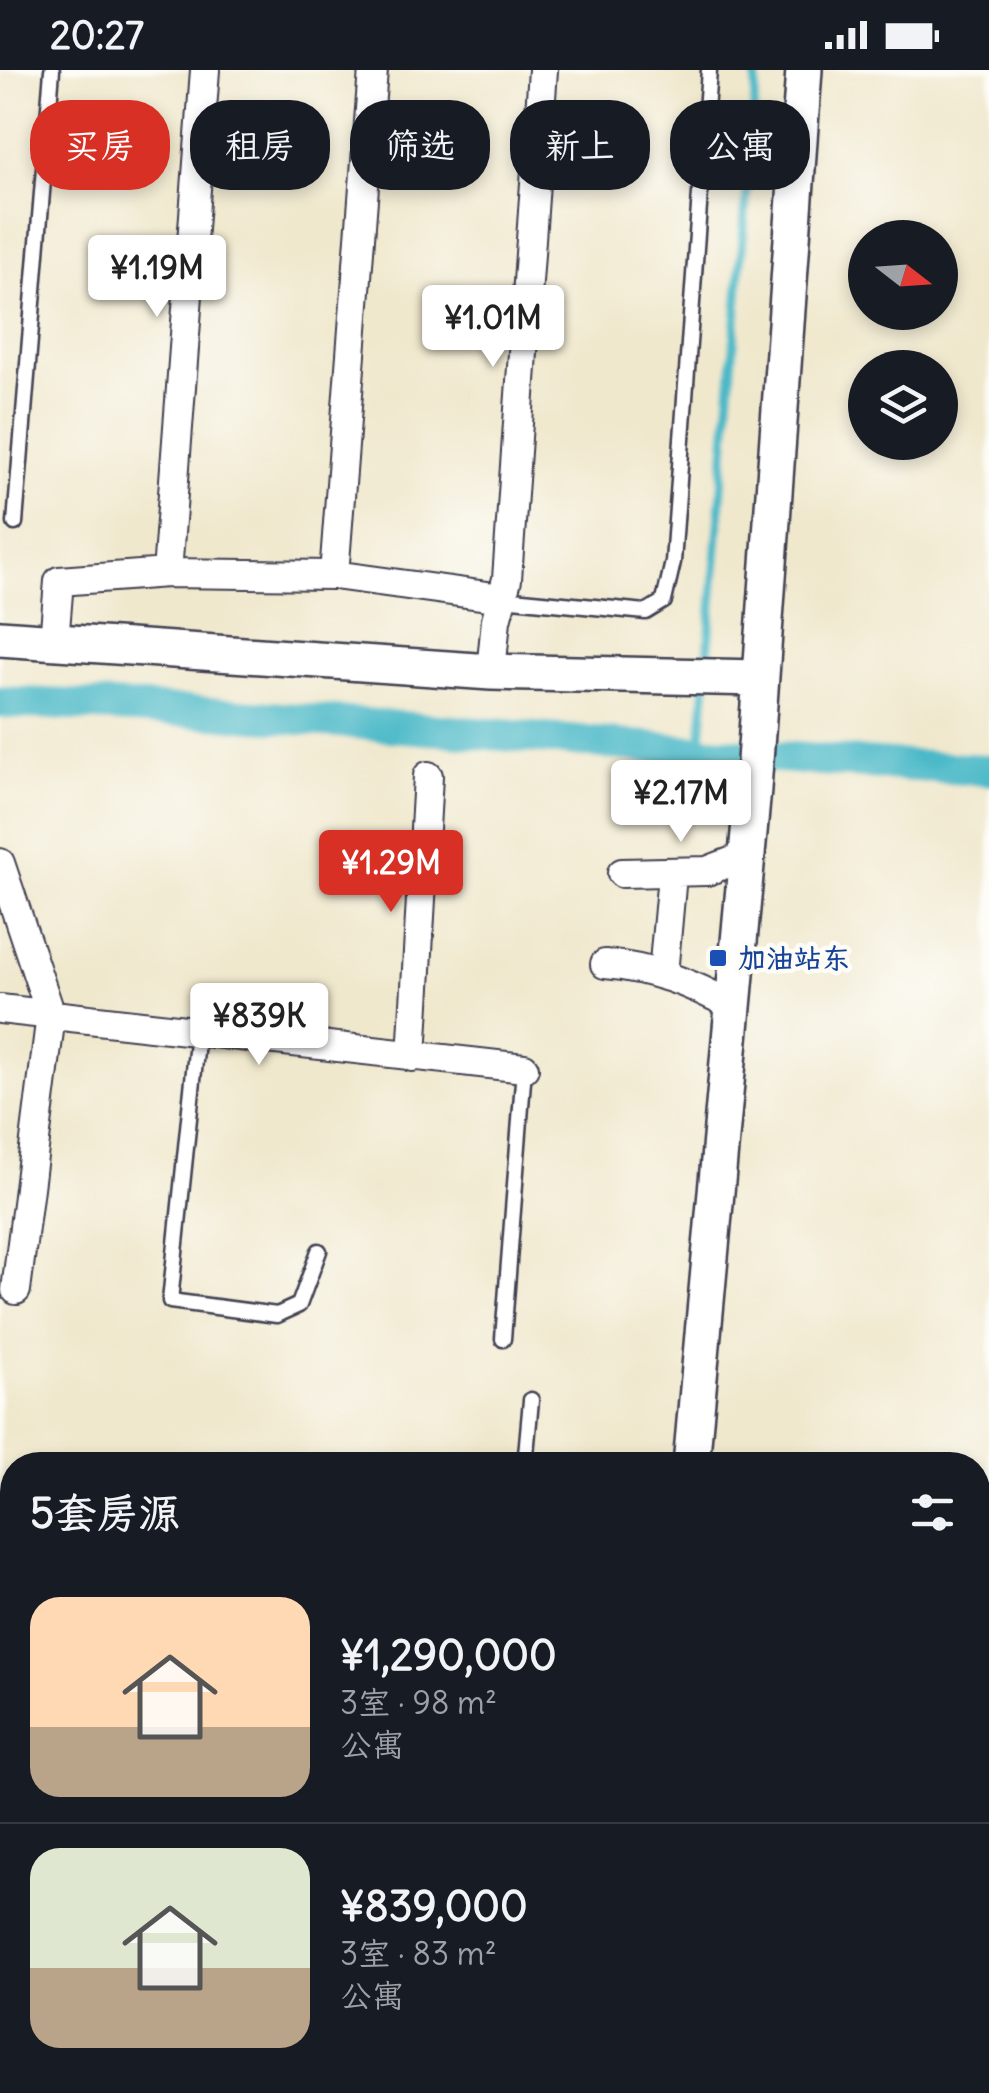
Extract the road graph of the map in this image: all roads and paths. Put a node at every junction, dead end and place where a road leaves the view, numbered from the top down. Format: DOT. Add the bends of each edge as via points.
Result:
graph roads {
  1 [pos="52,70"];
  2 [pos="205,70"];
  3 [pos="373,70"];
  4 [pos="543,70"];
  5 [pos="709,70"];
  6 [pos="804,70"];
  7 [pos="15,523"];
  8 [pos="167,574"];
  9 [pos="334,575"];
  10 [pos="502,598"];
  11 [pos="0,638"];
  12 [pos="54,642"];
  13 [pos="492,672"];
  14 [pos="760,678"];
  15 [pos="428,776"];
  16 [pos="746,856"];
  17 [pos="0,863"];
  18 [pos="622,873"];
  19 [pos="672,875"];
  20 [pos="605,964"];
  21 [pos="663,974"];
  22 [pos="733,1006"];
  23 [pos="0,1009"];
  24 [pos="51,1015"];
  25 [pos="198,1032"];
  26 [pos="412,1056"];
  27 [pos="524,1068"];
  28 [pos="319,1251"];
  29 [pos="16,1290"];
  30 [pos="503,1339"];
  31 [pos="531,1400"];
  32 [pos="526,1452"];
  33 [pos="692,1452"];
  1 -- 7 [label="lane"];
  2 -- 8 [label="street"];
  3 -- 9 [label="street"];
  4 -- 10 [label="street"];
  5 -- 10 [label="lane" via="664,601 646,612"];
  6 -- 14 [label="street"];
  8 -- 9 [label="street"];
  8 -- 12 [label="street" via="59,581"];
  9 -- 10 [label="street"];
  10 -- 13 [label="street"];
  11 -- 12 [label="street"];
  12 -- 13 [label="street"];
  13 -- 14 [label="street"];
  14 -- 16 [label="street"];
  15 -- 26 [label="street"];
  16 -- 19 [label="street"];
  16 -- 22 [label="street"];
  17 -- 24 [label="street"];
  18 -- 19 [label="street"];
  19 -- 21 [label="street"];
  20 -- 21 [label="street"];
  21 -- 22 [label="street"];
  22 -- 33 [label="street"];
  23 -- 24 [label="street"];
  24 -- 25 [label="street"];
  24 -- 29 [label="street"];
  25 -- 26 [label="street"];
  25 -- 28 [label="lane" via="170,1301 277,1315 299,1305"];
  26 -- 27 [label="street"];
  27 -- 30 [label="lane"];
  31 -- 32 [label="lane"];
}
